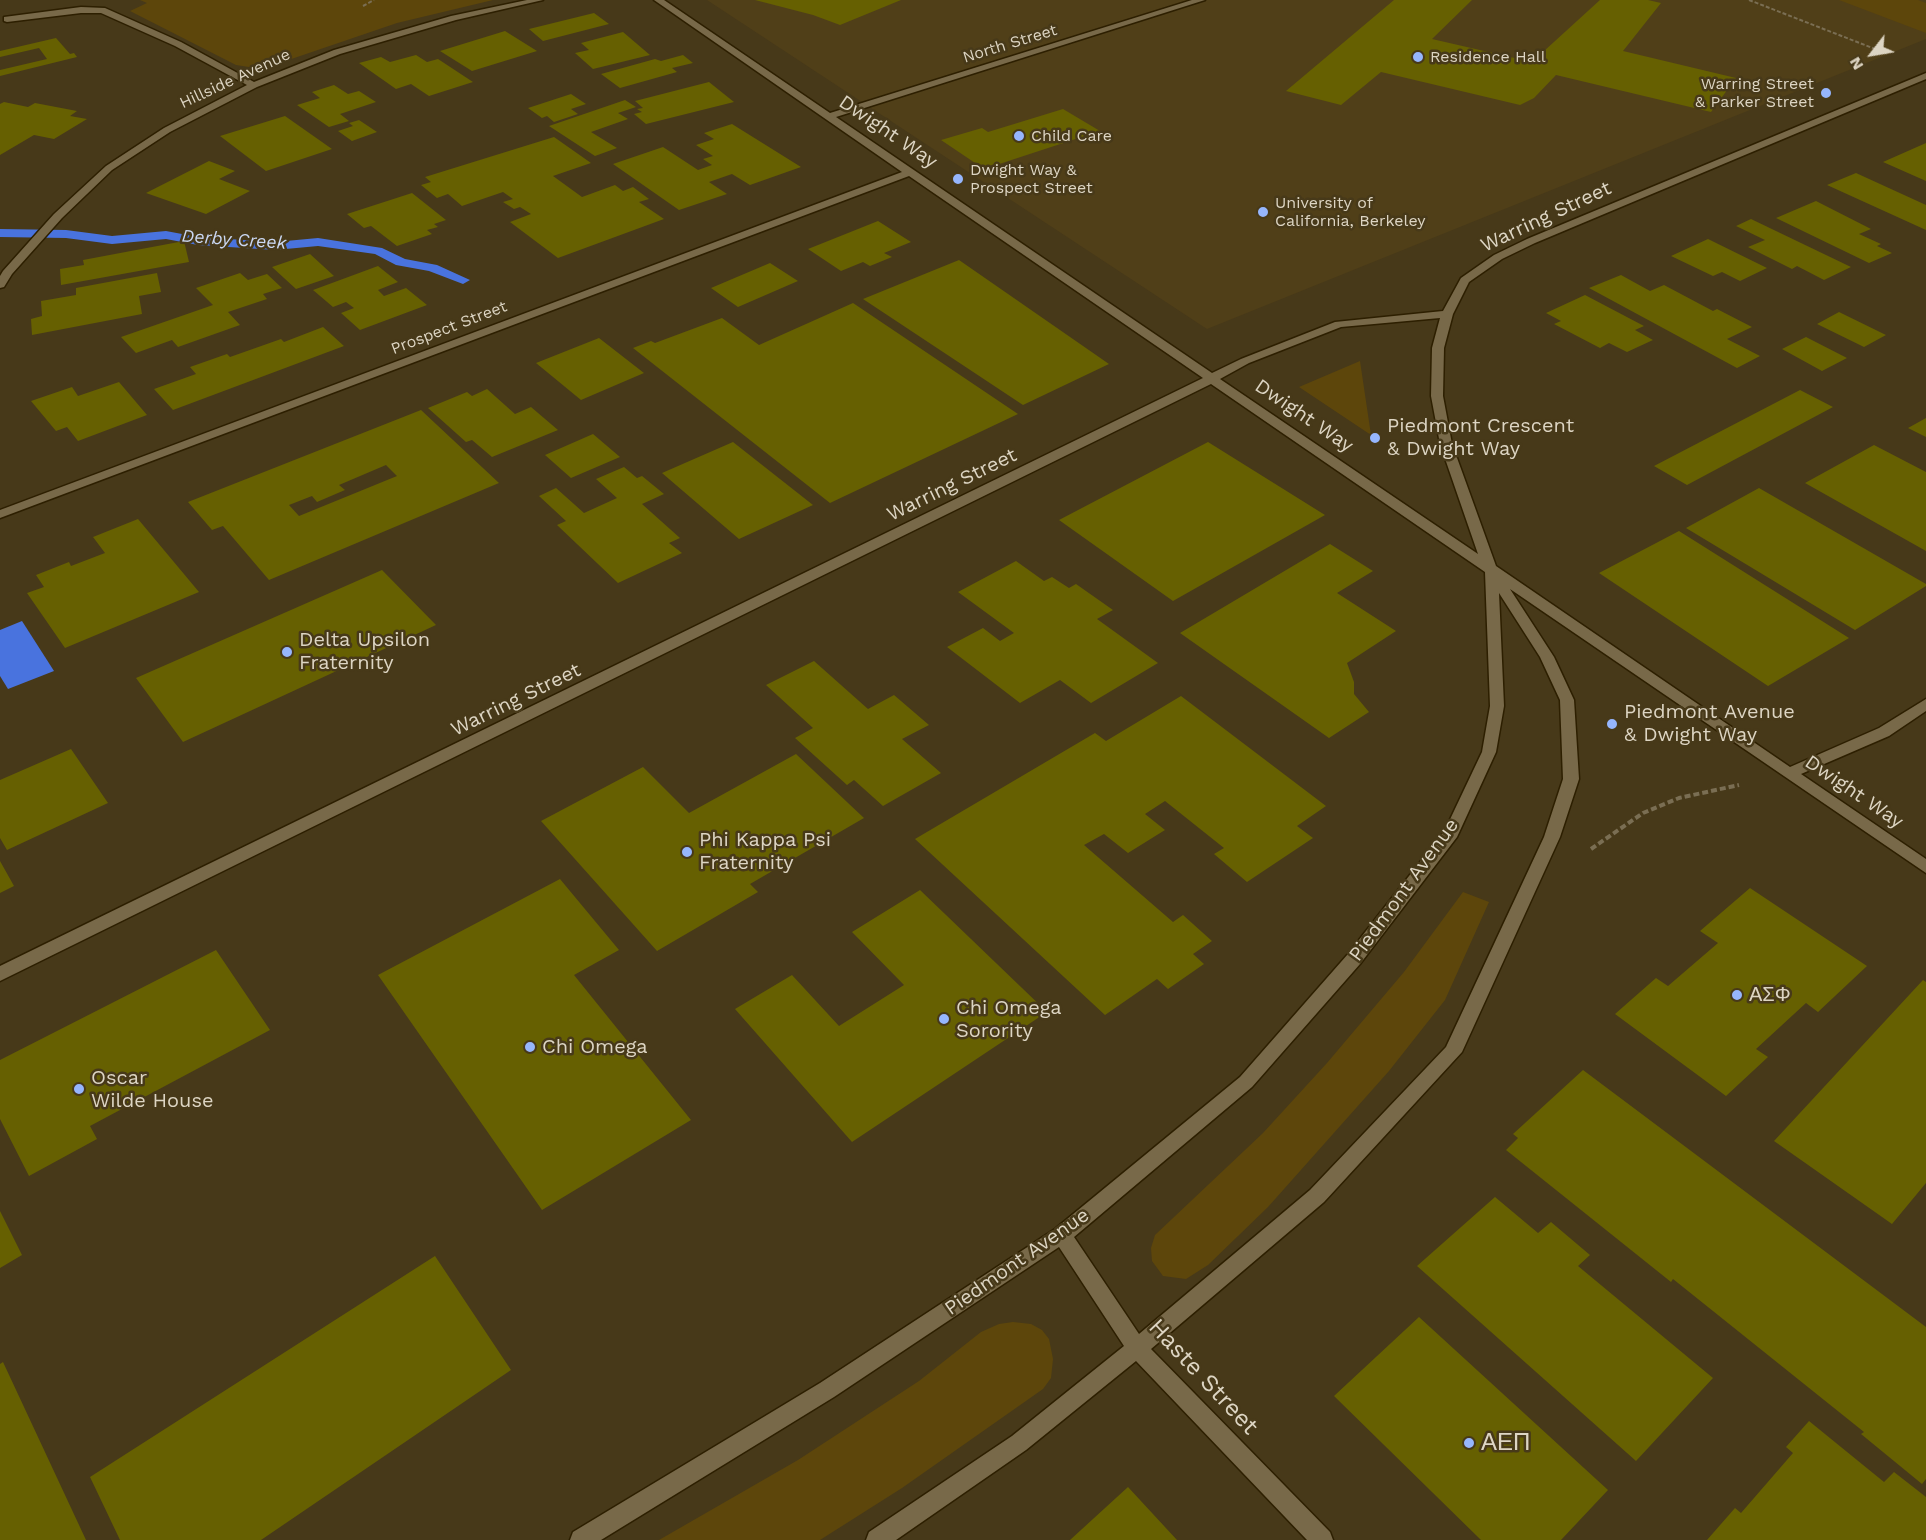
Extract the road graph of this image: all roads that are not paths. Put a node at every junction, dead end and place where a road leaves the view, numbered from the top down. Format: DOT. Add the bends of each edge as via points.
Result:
graph roads {
  1 [pos="112,0"];
  2 [pos="539,0"];
  3 [pos="658,0"];
  4 [pos="1201,0"];
  5 [pos="102,10"];
  6 [pos="7,19"];
  7 [pos="1926,76"];
  8 [pos="254,85"];
  9 [pos="828,117"];
  10 [pos="910,172"];
  11 [pos="0,285"];
  12 [pos="1447,314"];
  13 [pos="1210,378"];
  14 [pos="0,514"];
  15 [pos="1490,569"];
  16 [pos="1926,704"];
  17 [pos="1789,773"];
  18 [pos="1926,867"];
  19 [pos="0,974"];
  20 [pos="1062,1235"];
  21 [pos="1137,1348"];
  22 [pos="581,1540"];
  23 [pos="877,1540"];
  24 [pos="1322,1540"];
  1 -- 5 [label="street"];
  2 -- 8 [label="street, Hillside Avenue" via="387,37"];
  3 -- 9 [label="street, Dwight Way"];
  4 -- 9 [label="street, North Street"];
  5 -- 6 [label="street"];
  5 -- 8 [label="street" via="178,44"];
  7 -- 12 [label="street, Warring Street" via="1514,249 1465,280"];
  8 -- 11 [label="street, Hillside Avenue" via="168,129 109,168 58,216"];
  9 -- 10 [label="street, Dwight Way"];
  10 -- 13 [label="street, Dwight Way"];
  10 -- 14 [label="street, Prospect Street"];
  12 -- 13 [label="street, Warring Street" via="1339,324"];
  12 -- 15 [label="street" via="1438,348 1437,396 1446,444"];
  13 -- 15 [label="street, Dwight Way"];
  13 -- 19 [label="street, Warring Street"];
  15 -- 17 [label="street, Dwight Way"];
  15 -- 20 [label="street, Piedmont Avenue" via="1497,706 1489,752 1452,833 1354,959 1246,1082"];
  15 -- 21 [label="street" via="1547,657 1567,700 1571,779 1552,837 1453,1052 1317,1196"];
  16 -- 17 [label="street" via="1884,732"];
  17 -- 18 [label="street, Dwight Way"];
  20 -- 21 [label="street, Haste Street"];
  20 -- 22 [label="street, Piedmont Avenue" via="827,1390"];
  21 -- 23 [label="street" via="1019,1443"];
  21 -- 24 [label="street, Haste Street"];
}
